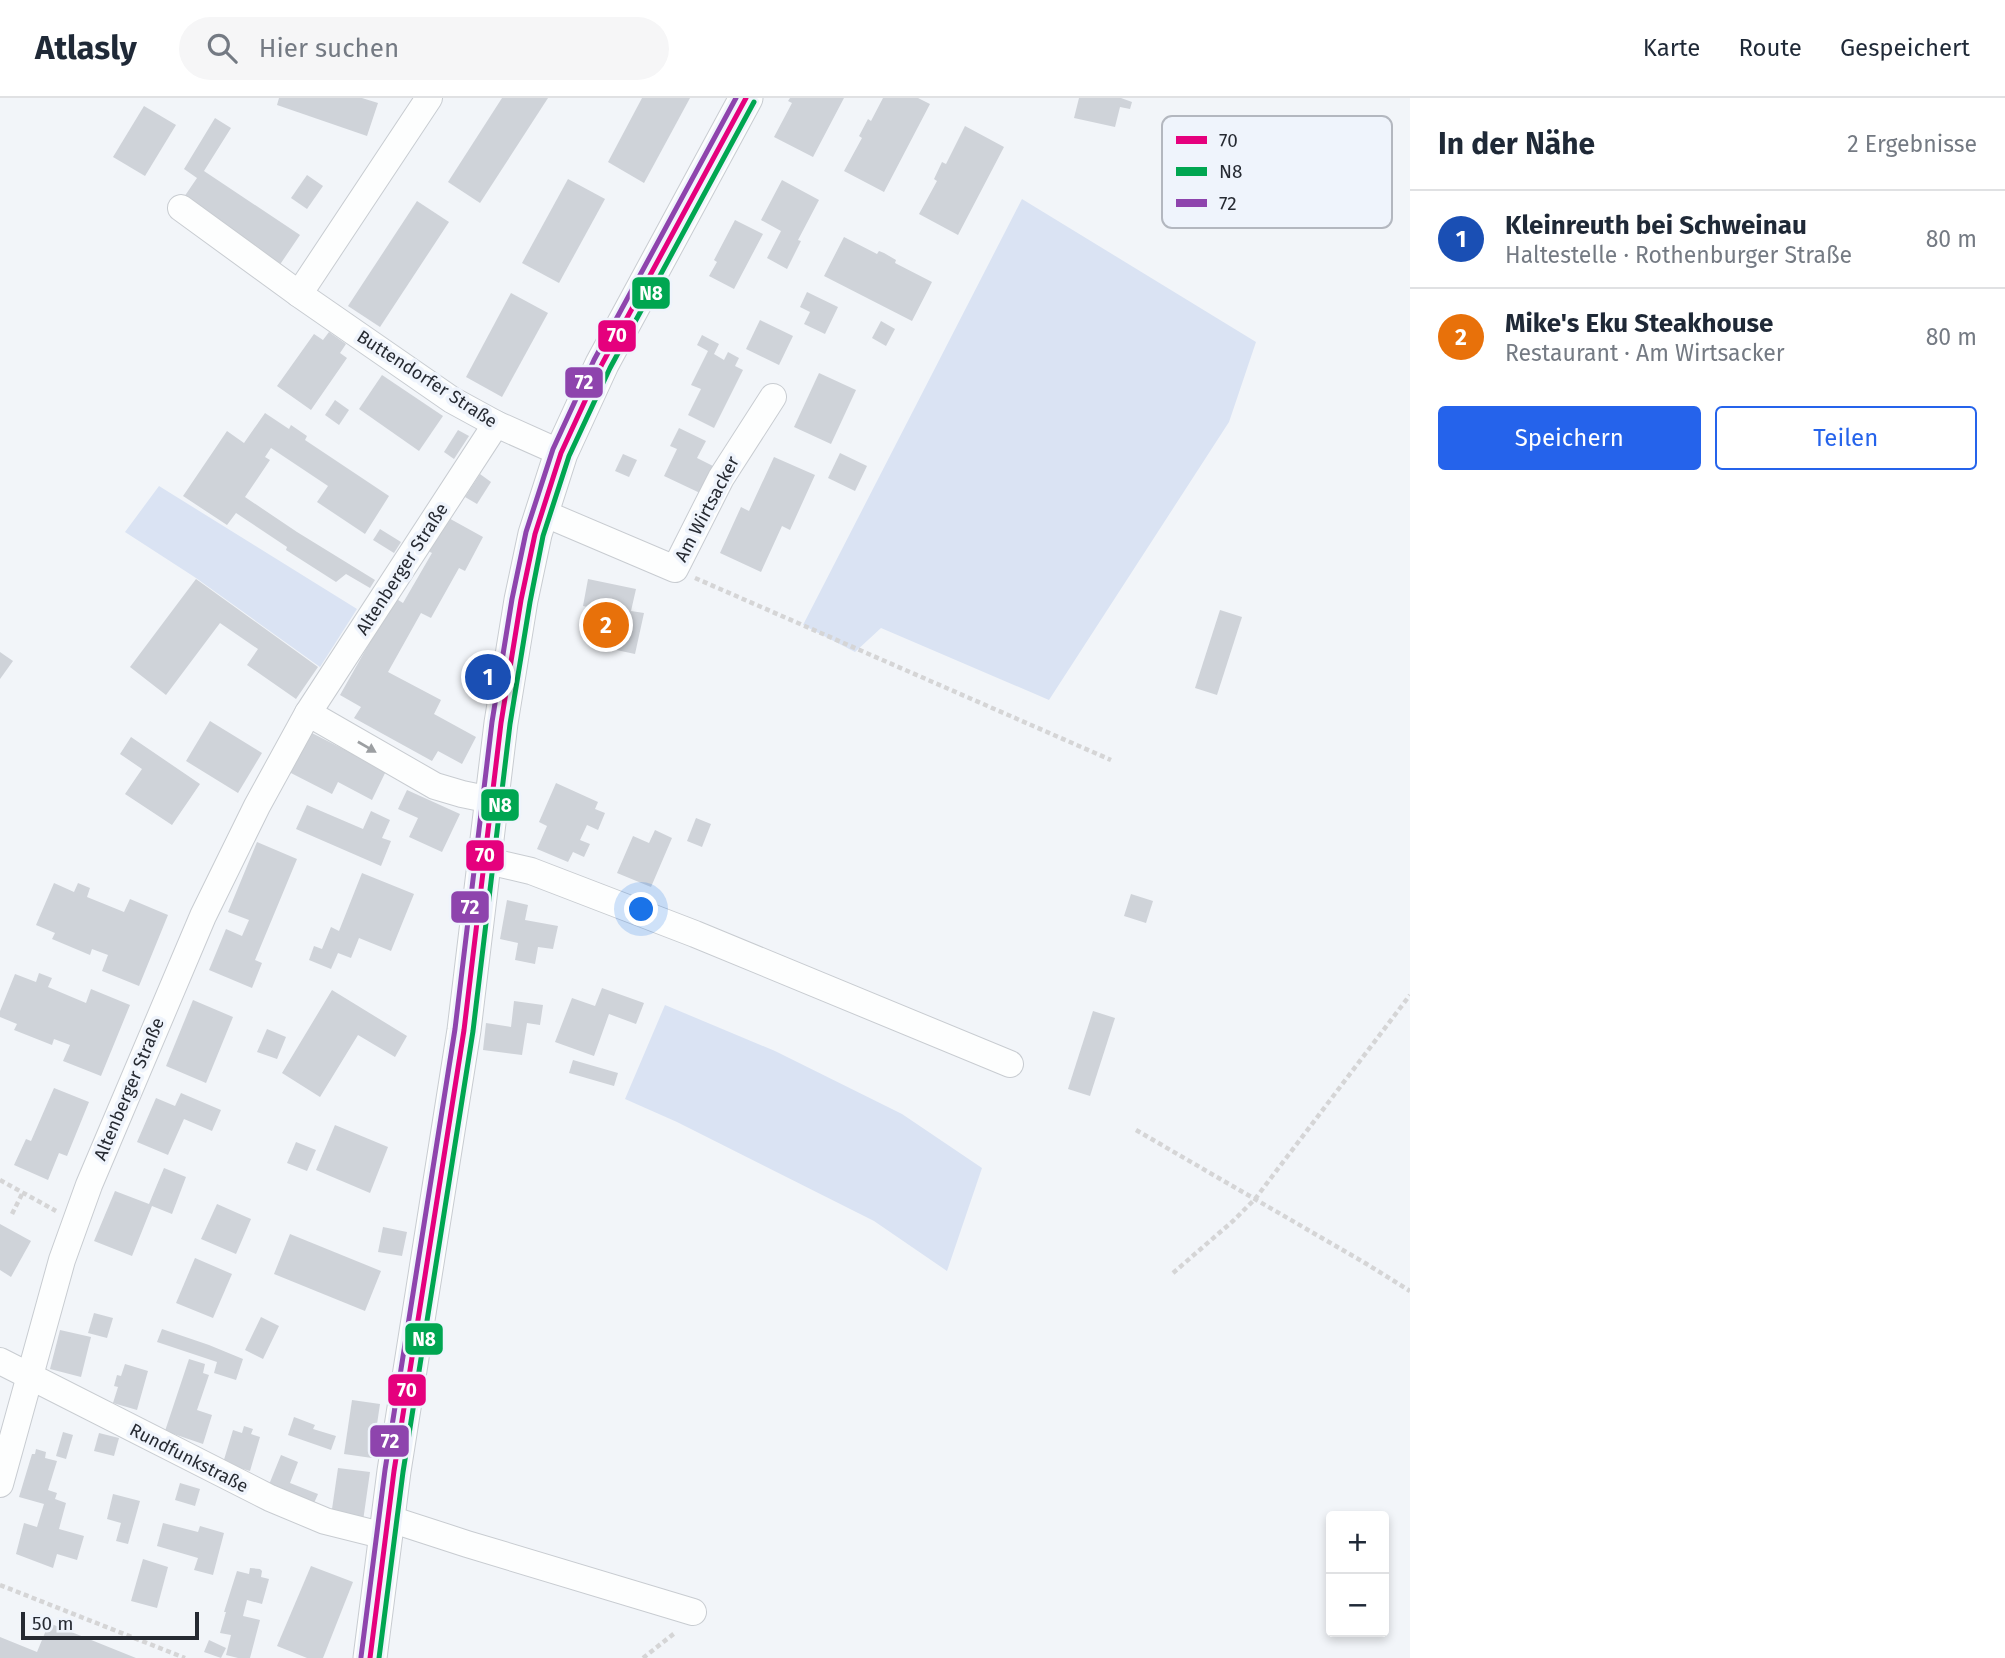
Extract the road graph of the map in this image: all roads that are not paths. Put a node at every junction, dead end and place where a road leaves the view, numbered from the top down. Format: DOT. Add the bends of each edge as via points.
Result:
graph roads {
  1 [pos="746,98"];
  2 [pos="425,99"];
  3 [pos="181,208"];
  4 [pos="299,294"];
  5 [pos="773,397"];
  6 [pos="496,424"];
  7 [pos="561,453"];
  8 [pos="541,512"];
  9 [pos="308,713"];
  10 [pos="491,800"];
  11 [pos="484,860"];
  12 [pos="1010,1064"];
  13 [pos="0,1360"];
  14 [pos="30,1377"];
  15 [pos="0,1484"];
  16 [pos="386,1527"];
  17 [pos="693,1612"];
  18 [pos="370,1658"];
  1 -- 7 [label="main road" via="613,341"];
  2 -- 4 [label="street"];
  3 -- 4 [label="street, Buttendorfer Straße"];
  4 -- 6 [label="street, Buttendorfer Straße" via="408,371"];
  5 -- 8 [label="street, Am Wirtsacker" via="721,478 675,569"];
  6 -- 7 [label="street, Buttendorfer Straße"];
  6 -- 9 [label="street, Altenberger Straße"];
  7 -- 8 [label="main road"];
  8 -- 10 [label="main road" via="516,626"];
  9 -- 10 [label="street, one-way" via="435,786"];
  9 -- 14 [label="street, Altenberger Straße" via="203,916 89,1185 62,1260"];
  10 -- 11 [label="main road"];
  11 -- 12 [label="street" via="531,871 695,934"];
  11 -- 16 [label="main road" via="454,1093"];
  13 -- 14 [label="street, Rundfunkstraße"];
  14 -- 15 [label="street, Altenberger Straße"];
  14 -- 16 [label="street, Rundfunkstraße" via="270,1499 325,1521"];
  16 -- 17 [label="street, Rundfunkstraße" via="467,1544"];
  16 -- 18 [label="main road"];
}
